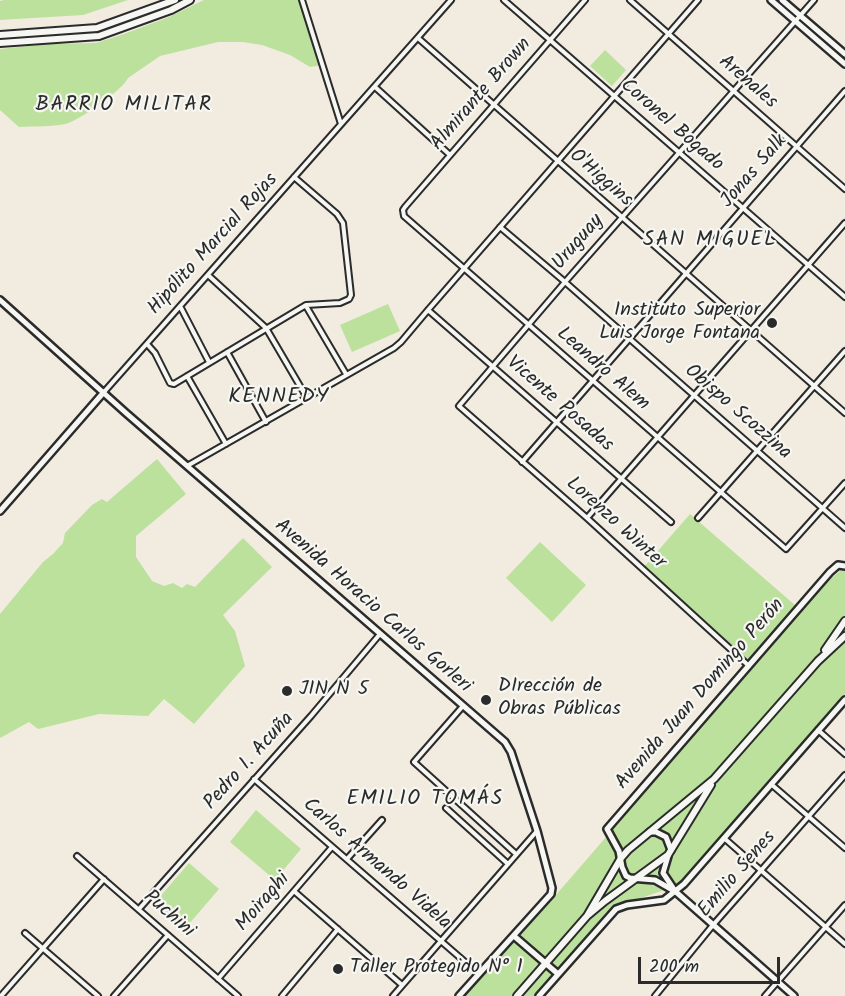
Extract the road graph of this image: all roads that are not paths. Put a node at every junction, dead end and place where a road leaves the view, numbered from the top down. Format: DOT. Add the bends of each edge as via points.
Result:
graph roads {
  1 [pos="175,0"];
  2 [pos="190,0"];
  3 [pos="302,0"];
  4 [pos="451,0"];
  5 [pos="504,0"];
  6 [pos="585,0"];
  7 [pos="630,0"];
  8 [pos="698,0"];
  9 [pos="771,0"];
  10 [pos="782,0"];
  11 [pos="814,0"];
  12 [pos="798,18"];
  13 [pos="668,34"];
  14 [pos="0,35"];
  15 [pos="418,38"];
  16 [pos="550,40"];
  17 [pos="0,43"];
  18 [pos="845,54"];
  19 [pos="845,64"];
  20 [pos="375,86"];
  21 [pos="734,91"];
  22 [pos="845,91"];
  23 [pos="614,96"];
  24 [pos="494,105"];
  25 [pos="341,125"];
  26 [pos="796,146"];
  27 [pos="679,153"];
  28 [pos="450,155"];
  29 [pos="557,161"];
  30 [pos="294,177"];
  31 [pos="845,189"];
  32 [pos="743,208"];
  33 [pos="403,210"];
  34 [pos="622,217"];
  35 [pos="845,223"];
  36 [pos="500,227"];
  37 [pos="808,265"];
  38 [pos="464,268"];
  39 [pos="686,273"];
  40 [pos="208,275"];
  41 [pos="565,282"];
  42 [pos="845,297"];
  43 [pos="0,300"];
  44 [pos="306,305"];
  45 [pos="180,306"];
  46 [pos="428,309"];
  47 [pos="528,325"];
  48 [pos="266,328"];
  49 [pos="751,330"];
  50 [pos="629,338"];
  51 [pos="147,344"];
  52 [pos="227,351"];
  53 [pos="845,351"];
  54 [pos="209,362"];
  55 [pos="492,366"];
  56 [pos="187,375"];
  57 [pos="346,375"];
  58 [pos="592,381"];
  59 [pos="815,386"];
  60 [pos="104,392"];
  61 [pos="694,395"];
  62 [pos="307,398"];
  63 [pos="459,406"];
  64 [pos="845,413"];
  65 [pos="266,422"];
  66 [pos="556,422"];
  67 [pos="657,437"];
  68 [pos="226,444"];
  69 [pos="758,452"];
  70 [pos="522,462"];
  71 [pos="187,466"];
  72 [pos="621,479"];
  73 [pos="845,483"];
  74 [pos="721,492"];
  75 [pos="823,508"];
  76 [pos="0,511"];
  77 [pos="587,518"];
  78 [pos="698,518"];
  79 [pos="670,522"];
  80 [pos="845,528"];
  81 [pos="845,566"];
  82 [pos="845,621"];
  83 [pos="380,634"];
  84 [pos="845,636"];
  85 [pos="818,661"];
  86 [pos="749,666"];
  87 [pos="845,700"];
  88 [pos="463,706"];
  89 [pos="818,730"];
  90 [pos="845,754"];
  91 [pos="845,774"];
  92 [pos="254,779"];
  93 [pos="714,779"];
  94 [pos="771,784"];
  95 [pos="446,808"];
  96 [pos="808,816"];
  97 [pos="382,820"];
  98 [pos="537,831"];
  99 [pos="649,832"];
  100 [pos="724,838"];
  101 [pos="332,847"];
  102 [pos="845,848"];
  103 [pos="669,853"];
  104 [pos="516,854"];
  105 [pos="77,856"];
  106 [pos="621,858"];
  107 [pos="347,859"];
  108 [pos="508,864"];
  109 [pos="761,871"];
  110 [pos="104,879"];
  111 [pos="637,879"];
  112 [pos="295,892"];
  113 [pos="676,892"];
  114 [pos="845,905"];
  115 [pos="139,909"];
  116 [pos="587,916"];
  117 [pos="714,925"];
  118 [pos="826,927"];
  119 [pos="338,929"];
  120 [pos="25,933"];
  121 [pos="168,935"];
  122 [pos="514,936"];
  123 [pos="441,941"];
  124 [pos="845,944"];
  125 [pos="44,948"];
  126 [pos="546,963"];
  127 [pos="479,974"];
  128 [pos="558,975"];
  129 [pos="218,979"];
  130 [pos="778,982"];
  131 [pos="402,985"];
  132 [pos="232,992"];
  133 [pos="658,995"];
  134 [pos="1,996"];
  135 [pos="98,996"];
  136 [pos="114,996"];
  137 [pos="228,996"];
  138 [pos="238,996"];
  139 [pos="282,996"];
  140 [pos="393,996"];
  141 [pos="459,996"];
  142 [pos="517,996"];
  143 [pos="540,996"];
  144 [pos="765,996"];
  145 [pos="794,996"];
  1 -- 14 [label="main road" via="97,28"];
  2 -- 17 [label="main road" via="99,36"];
  3 -- 25 [label="street"];
  4 -- 15 [label="street, Hipólito Marcial Rojas"];
  5 -- 16 [label="street, Coronel Bogado"];
  6 -- 16 [label="street, Almirante Brown"];
  7 -- 13 [label="street, Arenales"];
  8 -- 13 [label="street"];
  9 -- 12 [label="main road"];
  10 -- 12 [label="main road"];
  11 -- 12 [label="street, Uruguay"];
  12 -- 18 [label="main road"];
  12 -- 19 [label="main road"];
  12 -- 21 [label="street, Uruguay"];
  13 -- 21 [label="street, Arenales"];
  13 -- 23 [label="street"];
  15 -- 20 [label="street, Hipólito Marcial Rojas"];
  15 -- 24 [label="street, O'Higgins"];
  16 -- 23 [label="street, Coronel Bogado"];
  16 -- 24 [label="street, Almirante Brown"];
  20 -- 25 [label="street, Hipólito Marcial Rojas"];
  20 -- 28 [label="street"];
  21 -- 26 [label="street, Arenales"];
  21 -- 27 [label="street, Uruguay"];
  22 -- 26 [label="street, Jonas Salk"];
  23 -- 27 [label="street, Coronel Bogado"];
  23 -- 29 [label="street"];
  24 -- 28 [label="street, Almirante Brown"];
  24 -- 29 [label="street, O'Higgins"];
  25 -- 30 [label="street, Hipólito Marcial Rojas"];
  26 -- 31 [label="street, Arenales"];
  26 -- 32 [label="street, Jonas Salk"];
  27 -- 32 [label="street, Coronel Bogado"];
  27 -- 34 [label="street, Uruguay"];
  28 -- 33 [label="street, Almirante Brown"];
  29 -- 34 [label="street, O'Higgins"];
  29 -- 36 [label="street"];
  30 -- 40 [label="street, Hipólito Marcial Rojas"];
  30 -- 44 [label="street" via="343,223 351,295 340,303"];
  32 -- 37 [label="street, Coronel Bogado"];
  32 -- 39 [label="street, Jonas Salk"];
  33 -- 38 [label="street, Leandro Alem" via="404,216"];
  34 -- 39 [label="street, O'Higgins"];
  34 -- 41 [label="street, Uruguay"];
  35 -- 37 [label="street"];
  36 -- 38 [label="street"];
  36 -- 41 [label="street, Obispo Scozzina"];
  37 -- 42 [label="street, Coronel Bogado"];
  37 -- 49 [label="street"];
  38 -- 46 [label="street"];
  38 -- 47 [label="street, Leandro Alem"];
  39 -- 49 [label="street, O'Higgins"];
  39 -- 50 [label="street, Jonas Salk"];
  40 -- 45 [label="street, Hipólito Marcial Rojas"];
  40 -- 48 [label="street"];
  41 -- 47 [label="street, Uruguay"];
  41 -- 50 [label="street, Obispo Scozzina"];
  43 -- 60 [label="main road, Avenida Horacio Carlos Gorleri"];
  44 -- 48 [label="street"];
  44 -- 57 [label="street"];
  45 -- 51 [label="street, Hipólito Marcial Rojas"];
  45 -- 54 [label="street"];
  46 -- 55 [label="street, Vicente Posadas"];
  46 -- 57 [label="street" via="401,342"];
  47 -- 55 [label="street, Uruguay"];
  47 -- 58 [label="street, Leandro Alem"];
  48 -- 52 [label="street"];
  48 -- 62 [label="street"];
  49 -- 59 [label="street, O'Higgins"];
  49 -- 61 [label="street"];
  50 -- 58 [label="street, Jonas Salk"];
  50 -- 61 [label="street, Obispo Scozzina"];
  51 -- 56 [label="street" via="171,384"];
  51 -- 60 [label="street, Hipólito Marcial Rojas"];
  52 -- 54 [label="street"];
  52 -- 65 [label="street"];
  53 -- 59 [label="street"];
  54 -- 56 [label="street"];
  55 -- 63 [label="street, Uruguay"];
  55 -- 66 [label="street, Vicente Posadas"];
  56 -- 68 [label="street"];
  57 -- 62 [label="street"];
  58 -- 66 [label="street, Jonas Salk"];
  58 -- 67 [label="street, Leandro Alem"];
  59 -- 64 [label="street, O'Higgins"];
  59 -- 69 [label="street"];
  60 -- 71 [label="main road, Avenida Horacio Carlos Gorleri"];
  60 -- 76 [label="main road, Hipólito Marcial Rojas"];
  61 -- 67 [label="street"];
  61 -- 69 [label="street, Obispo Scozzina"];
  62 -- 65 [label="street"];
  63 -- 70 [label="street, Lorenzo Winter"];
  65 -- 68 [label="street"];
  66 -- 70 [label="street, Jonas Salk"];
  66 -- 72 [label="street, Vicente Posadas"];
  67 -- 72 [label="street"];
  67 -- 74 [label="street, Leandro Alem"];
  68 -- 71 [label="street"];
  69 -- 74 [label="street"];
  69 -- 75 [label="street, Obispo Scozzina"];
  70 -- 77 [label="street, Lorenzo Winter"];
  71 -- 83 [label="main road, Avenida Horacio Carlos Gorleri"];
  72 -- 77 [label="street"];
  72 -- 79 [label="street, Vicente Posadas"];
  73 -- 75 [label="street"];
  74 -- 75 [label="street, Leandro Alem" via="786,549"];
  74 -- 78 [label="street"];
  75 -- 80 [label="street, Obispo Scozzina"];
  77 -- 86 [label="street, Lorenzo Winter"];
  81 -- 86 [label="main road, Avenida Juan Domingo Perón" via="838,565 830,572"];
  82 -- 85 [label="main road"];
  83 -- 88 [label="main road, Avenida Horacio Carlos Gorleri"];
  83 -- 92 [label="street, Pedro I. Acuña"];
  84 -- 85 [label="main road"];
  85 -- 93 [label="main road"];
  86 -- 106 [label="main road, Avenida Juan Domingo Perón" via="607,829"];
  87 -- 89 [label="main road"];
  88 -- 98 [label="main road, Avenida Horacio Carlos Gorleri" via="505,742 511,752"];
  88 -- 104 [label="street" via="414,762"];
  89 -- 90 [label="street"];
  89 -- 94 [label="main road"];
  91 -- 96 [label="street, Emilio Senes"];
  92 -- 101 [label="street, Carlos Armando Videla"];
  92 -- 115 [label="street, Pedro I. Acuña"];
  93 -- 99 [label="main road"];
  93 -- 103 [label="main road"];
  94 -- 96 [label="street"];
  94 -- 100 [label="main road"];
  95 -- 108 [label="street"];
  96 -- 102 [label="street"];
  96 -- 109 [label="street, Emilio Senes"];
  97 -- 107 [label="street"];
  98 -- 104 [label="street"];
  98 -- 122 [label="main road, Avenida Horacio Carlos Gorleri" via="552,888 547,900"];
  99 -- 103 [label="main road" via="666,837"];
  99 -- 106 [label="main road"];
  100 -- 109 [label="street"];
  100 -- 113 [label="main road"];
  101 -- 107 [label="street, Carlos Armando Videla"];
  101 -- 112 [label="street, Moiraghi"];
  103 -- 111 [label="main road"];
  103 -- 113 [label="main road" via="663,873"];
  104 -- 108 [label="street"];
  105 -- 110 [label="street, Puchini"];
  106 -- 111 [label="main road" via="623,872"];
  106 -- 116 [label="main road"];
  107 -- 123 [label="street, Carlos Armando Videla"];
  108 -- 123 [label="street"];
  109 -- 117 [label="street, Emilio Senes"];
  109 -- 118 [label="street"];
  110 -- 115 [label="street, Puchini"];
  110 -- 125 [label="street"];
  111 -- 113 [label="main road" via="655,879"];
  111 -- 116 [label="main road"];
  112 -- 119 [label="street"];
  112 -- 129 [label="street, Moiraghi"];
  113 -- 117 [label="main road"];
  113 -- 128 [label="main road" via="660,901 616,909"];
  114 -- 118 [label="street"];
  115 -- 121 [label="street, Puchini"];
  116 -- 126 [label="main road"];
  117 -- 130 [label="main road"];
  117 -- 133 [label="street, Emilio Senes"];
  118 -- 124 [label="street"];
  118 -- 130 [label="street"];
  119 -- 131 [label="street"];
  119 -- 139 [label="street"];
  120 -- 125 [label="street"];
  121 -- 129 [label="street, Puchini"];
  121 -- 136 [label="street"];
  122 -- 126 [label="main road"];
  122 -- 127 [label="main road"];
  123 -- 127 [label="street, Carlos Armando Videla"];
  123 -- 131 [label="street"];
  125 -- 134 [label="street"];
  125 -- 135 [label="street"];
  126 -- 128 [label="main road"];
  126 -- 142 [label="main road"];
  127 -- 141 [label="main road"];
  128 -- 143 [label="main road"];
  129 -- 132 [label="street, Puchini"];
  130 -- 144 [label="street"];
  130 -- 145 [label="main road"];
  131 -- 140 [label="street"];
  132 -- 137 [label="street"];
  132 -- 138 [label="street, Puchini"];
}
